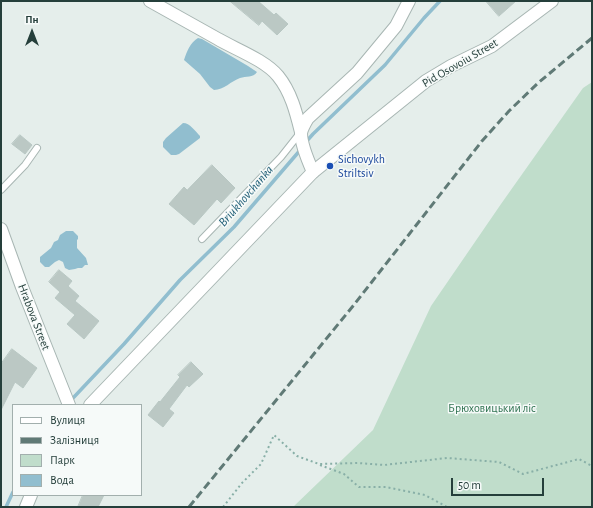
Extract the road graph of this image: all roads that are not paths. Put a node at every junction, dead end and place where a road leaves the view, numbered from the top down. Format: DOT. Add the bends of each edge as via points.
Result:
graph roads {
  1 [pos="150,1"];
  2 [pos="409,1"];
  3 [pos="552,1"];
  4 [pos="302,134"];
  5 [pos="38,148"];
  6 [pos="313,172"];
  7 [pos="1,190"];
  8 [pos="1,229"];
  9 [pos="202,239"];
  10 [pos="67,401"];
  11 [pos="91,404"];
  12 [pos="31,496"];
  13 [pos="26,507"];
  1 -- 4 [label="street" via="254,57 277,75 295,107"];
  2 -- 4 [label="street" via="396,26 357,73 308,118"];
  3 -- 6 [label="street, Pid Osovoiu Street" via="492,46 426,81"];
  4 -- 6 [label="street"];
  4 -- 9 [label="lane"];
  5 -- 7 [label="lane"];
  6 -- 11 [label="street, Pid Osovoiu Street"];
  8 -- 10 [label="street, Hrabova Street"];
  12 -- 13 [label="street"];
}
